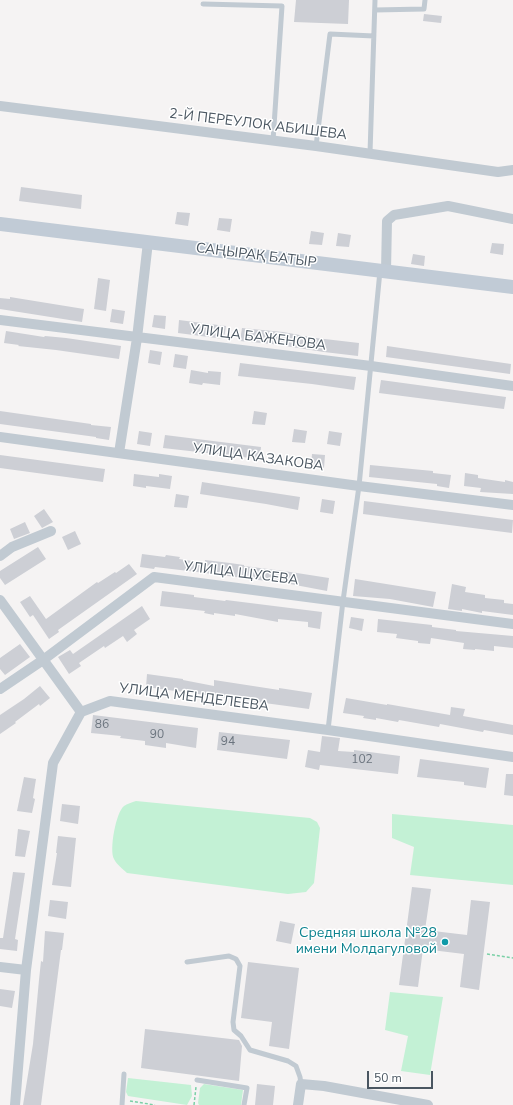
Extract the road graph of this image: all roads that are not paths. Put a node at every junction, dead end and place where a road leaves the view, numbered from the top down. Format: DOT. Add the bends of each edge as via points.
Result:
graph roads {
  1 [pos="282,0"];
  2 [pos="374,0"];
  3 [pos="425,0"];
  4 [pos="204,4"];
  5 [pos="282,6"];
  6 [pos="375,10"];
  7 [pos="374,36"];
  8 [pos="0,106"];
  9 [pos="273,141"];
  10 [pos="316,146"];
  11 [pos="370,153"];
  12 [pos="513,170"];
  13 [pos="513,219"];
  14 [pos="0,224"];
  15 [pos="148,242"];
  16 [pos="383,271"];
  17 [pos="513,287"];
  18 [pos="0,320"];
  19 [pos="137,338"];
  20 [pos="371,366"];
  21 [pos="513,386"];
  22 [pos="0,437"];
  23 [pos="119,453"];
  24 [pos="359,486"];
  25 [pos="513,505"];
  26 [pos="52,531"];
  27 [pos="0,556"];
  28 [pos="0,600"];
  29 [pos="342,601"];
  30 [pos="513,624"];
  31 [pos="43,660"];
  32 [pos="0,689"];
  33 [pos="80,712"];
  34 [pos="328,730"];
  35 [pos="513,757"];
  36 [pos="187,962"];
  37 [pos="0,967"];
  38 [pos="26,970"];
  39 [pos="124,1074"];
  40 [pos="197,1080"];
  41 [pos="301,1084"];
  42 [pos="122,1102"];
  43 [pos="15,1105"];
  44 [pos="244,1105"];
  45 [pos="298,1105"];
  46 [pos="428,1105"];
  1 -- 5 [label="lane"];
  2 -- 6 [label="lane"];
  3 -- 6 [label="lane" via="424,9"];
  4 -- 5 [label="lane"];
  5 -- 9 [label="lane"];
  6 -- 7 [label="lane"];
  7 -- 10 [label="lane" via="330,34"];
  7 -- 11 [label="lane"];
  8 -- 9 [label="street, 2-Й ПЕРЕУЛОК АБИШЕВА"];
  9 -- 10 [label="street, 2-Й ПЕРЕУЛОК АБИШЕВА"];
  10 -- 11 [label="street, 2-Й ПЕРЕУЛОК АБИШЕВА"];
  11 -- 12 [label="street, 2-Й ПЕРЕУЛОК АБИШЕВА" via="498,172"];
  13 -- 16 [label="street" via="448,206 394,215 387,221"];
  14 -- 15 [label="street, САҢЫРАҚ БАТЫР"];
  15 -- 16 [label="street, САҢЫРАҚ БАТЫР"];
  15 -- 19 [label="street"];
  16 -- 17 [label="street, САҢЫРАҚ БАТЫР"];
  16 -- 20 [label="lane"];
  18 -- 19 [label="street, УЛИЦА БАЖЕНОВА"];
  19 -- 20 [label="street, УЛИЦА БАЖЕНОВА"];
  19 -- 23 [label="street"];
  20 -- 21 [label="street, УЛИЦА БАЖЕНОВА"];
  20 -- 24 [label="lane"];
  22 -- 23 [label="street, УЛИЦА КАЗАКОВА"];
  23 -- 24 [label="street, УЛИЦА КАЗАКОВА"];
  24 -- 25 [label="street, УЛИЦА КАЗАКОВА"];
  24 -- 29 [label="lane"];
  26 -- 27 [label="street" via="12,547"];
  28 -- 31 [label="street"];
  29 -- 30 [label="street, УЛИЦА ЩУСЕВА"];
  29 -- 31 [label="street, УЛИЦА ЩУСЕВА" via="154,577"];
  29 -- 34 [label="lane"];
  31 -- 32 [label="street, УЛИЦА ЩУСЕВА"];
  31 -- 33 [label="street"];
  33 -- 34 [label="street, УЛИЦА МЕНДЕЛЕЕВА" via="110,702"];
  33 -- 38 [label="street" via="54,763"];
  34 -- 35 [label="street, УЛИЦА МЕНДЕЛЕЕВА"];
  36 -- 41 [label="lane" via="229,956 236,959 240,966 234,1030 250,1050 288,1061 296,1066"];
  37 -- 38 [label="street"];
  38 -- 43 [label="street"];
  39 -- 42 [label="lane"];
  40 -- 44 [label="lane" via="247,1088"];
  41 -- 45 [label="street"];
  41 -- 46 [label="street"];
}
